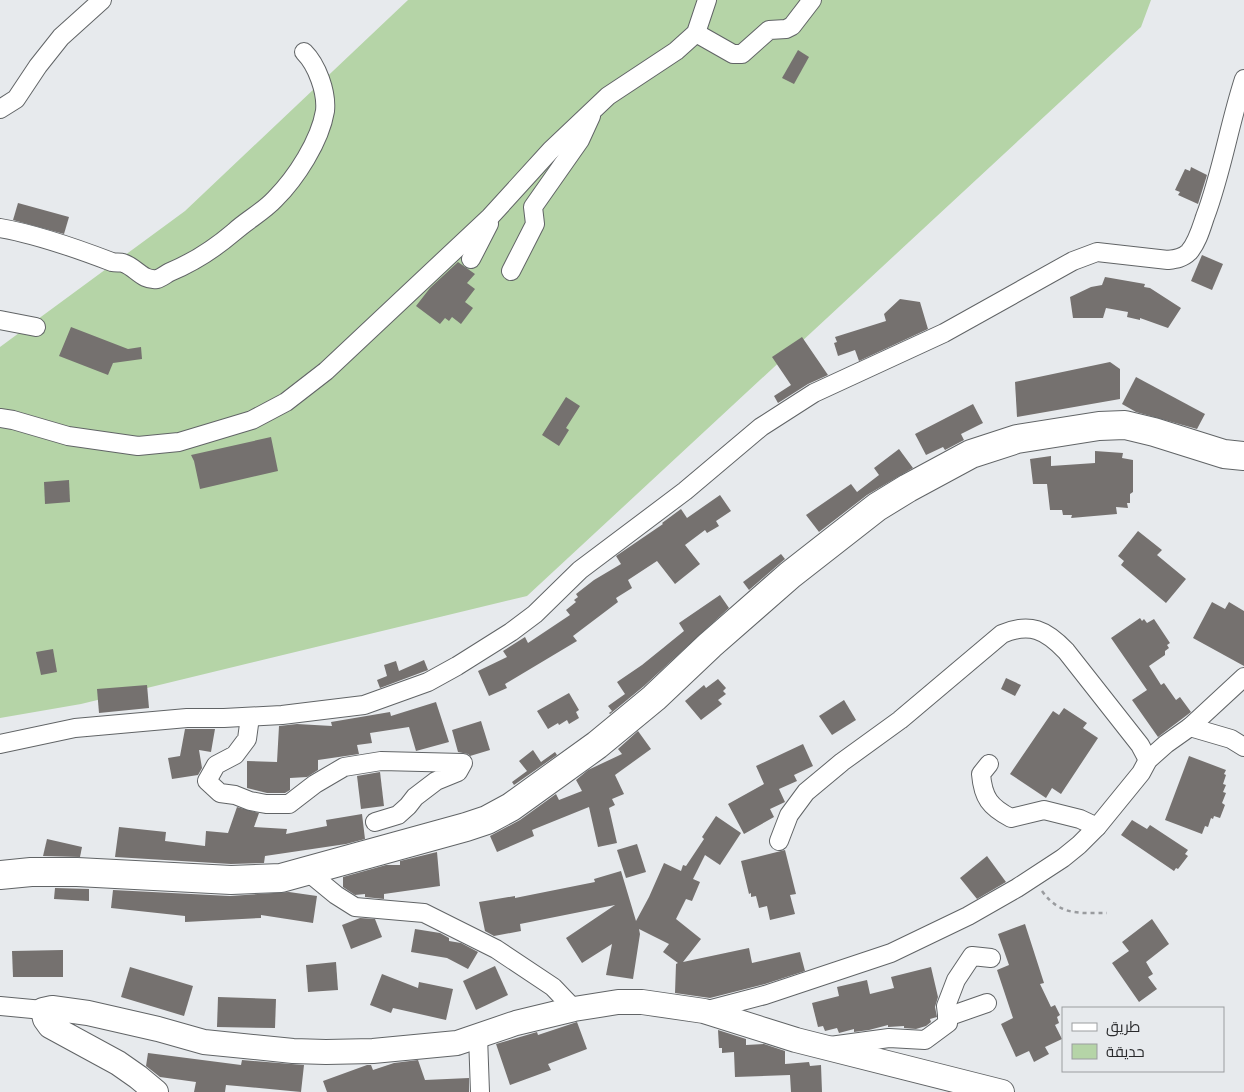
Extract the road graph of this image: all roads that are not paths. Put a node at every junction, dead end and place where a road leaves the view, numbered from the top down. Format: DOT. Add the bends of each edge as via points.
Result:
graph roads {
  1 [pos="102,0"];
  2 [pos="707,0"];
  3 [pos="812,0"];
  4 [pos="696,33"];
  5 [pos="304,52"];
  6 [pos="1244,79"];
  7 [pos="608,96"];
  8 [pos="0,109"];
  9 [pos="495,212"];
  10 [pos="0,228"];
  11 [pos="472,259"];
  12 [pos="511,271"];
  13 [pos="0,320"];
  14 [pos="36,327"];
  15 [pos="0,418"];
  16 [pos="1244,456"];
  17 [pos="1244,677"];
  18 [pos="250,717"];
  19 [pos="1190,727"];
  20 [pos="0,744"];
  21 [pos="1244,747"];
  22 [pos="1148,760"];
  23 [pos="989,764"];
  24 [pos="375,822"];
  25 [pos="1097,827"];
  26 [pos="779,840"];
  27 [pos="308,872"];
  28 [pos="0,875"];
  29 [pos="991,958"];
  30 [pos="987,1003"];
  31 [pos="0,1006"];
  32 [pos="574,1008"];
  33 [pos="43,1010"];
  34 [pos="704,1011"];
  35 [pos="947,1017"];
  36 [pos="478,1036"];
  37 [pos="822,1046"];
  38 [pos="156,1092"];
  39 [pos="480,1092"];
  40 [pos="1002,1092"];
  1 -- 8 [label="street" via="61,37 16,99"];
  2 -- 4 [label="street"];
  3 -- 4 [label="street" via="792,26 769,30 742,54 733,54"];
  4 -- 7 [label="street" via="676,51"];
  5 -- 10 [label="street" via="320,78 324,93 325,110 314,143 276,199 222,243 188,265 156,279 144,278 123,262 115,263"];
  6 -- 18 [label="street" via="1214,193 1199,235 1187,254 1168,260 1097,252 1073,260 944,333 814,393 761,427 685,491 580,570 535,614 511,632 428,682 364,705"];
  7 -- 9 [label="street" via="551,150"];
  7 -- 12 [label="street" via="590,117 580,140 533,207 535,224"];
  9 -- 11 [label="street"];
  9 -- 15 [label="street" via="326,371 286,402 252,420 179,442 138,446 75,437"];
  13 -- 14 [label="street"];
  16 -- 27 [label="main road" via="1224,454 1125,425 1017,439 970,454 877,507 790,575 604,739 511,807 466,828"];
  17 -- 19 [label="street"];
  18 -- 20 [label="street" via="168,719 75,728"];
  18 -- 24 [label="street" via="246,739 235,755 216,765 207,781 220,793 250,802 289,804 344,767 381,761 463,763 458,772 436,781 398,815"];
  19 -- 21 [label="street" via="1231,739"];
  19 -- 22 [label="street"];
  22 -- 25 [label="street"];
  22 -- 26 [label="street" via="1140,745 1054,638 1038,630 1012,629 806,792 790,815"];
  23 -- 25 [label="street" via="981,774 982,788 994,809 1011,818 1044,810"];
  25 -- 34 [label="street" via="1063,858 1032,878 968,916 891,953"];
  27 -- 28 [label="main road" via="281,878 231,880 77,872"];
  27 -- 32 [label="street" via="355,907 424,913 496,949 553,987"];
  29 -- 35 [label="street" via="972,956 956,980 946,1006"];
  30 -- 35 [label="street"];
  31 -- 33 [label="street"];
  32 -- 34 [label="street" via="642,1002"];
  32 -- 36 [label="street"];
  33 -- 36 [label="street" via="52,1008 88,1013 204,1042 293,1051 363,1051 429,1046 457,1043"];
  33 -- 38 [label="street" via="50,1026 118,1064"];
  34 -- 37 [label="street"];
  35 -- 37 [label="street" via="948,1023 925,1040 888,1038"];
  36 -- 39 [label="street"];
  37 -- 40 [label="street"];
}
